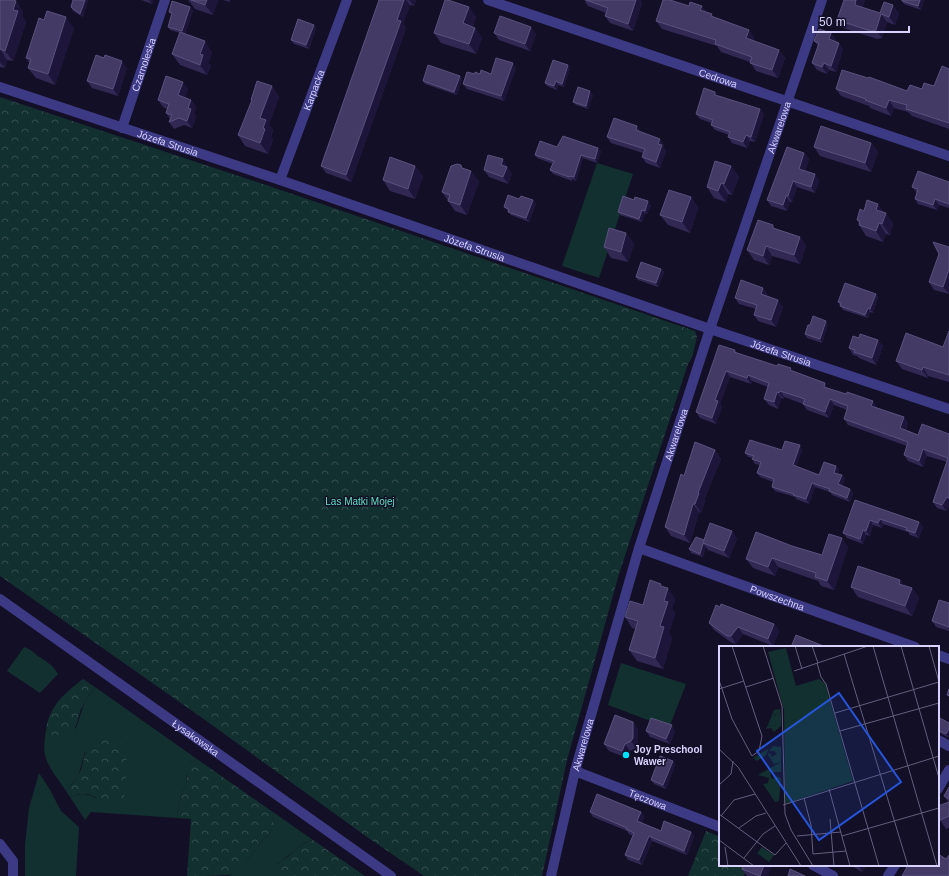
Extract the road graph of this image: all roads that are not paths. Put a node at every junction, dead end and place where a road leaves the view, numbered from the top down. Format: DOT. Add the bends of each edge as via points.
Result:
graph roads {
  1 [pos="165,0"];
  2 [pos="347,0"];
  3 [pos="488,0"];
  4 [pos="822,0"];
  5 [pos="0,87"];
  6 [pos="788,102"];
  7 [pos="122,128"];
  8 [pos="949,156"];
  9 [pos="280,180"];
  10 [pos="710,329"];
  11 [pos="949,410"];
  12 [pos="639,548"];
  13 [pos="0,599"];
  14 [pos="912,646"];
  15 [pos="939,655"];
  16 [pos="949,659"];
  17 [pos="939,741"];
  18 [pos="949,746"];
  19 [pos="949,770"];
  20 [pos="575,771"];
  21 [pos="939,787"];
  22 [pos="719,827"];
  23 [pos="0,844"];
  24 [pos="815,866"];
  25 [pos="893,866"];
  26 [pos="13,876"];
  27 [pos="392,876"];
  28 [pos="551,876"];
  29 [pos="833,876"];
  30 [pos="888,876"];
  1 -- 7 [label="street, Czarnoleska"];
  2 -- 9 [label="street, Karpacka"];
  3 -- 6 [label="street, Cedrowa"];
  4 -- 6 [label="street, Akwarelowa"];
  5 -- 7 [label="street, Józefa Strusia"];
  6 -- 8 [label="street, Cedrowa"];
  6 -- 10 [label="street, Akwarelowa"];
  7 -- 9 [label="street, Józefa Strusia"];
  9 -- 10 [label="street, Józefa Strusia"];
  10 -- 11 [label="street, Józefa Strusia"];
  10 -- 12 [label="street, Akwarelowa"];
  12 -- 14 [label="street, Powszechna"];
  12 -- 20 [label="street, Akwarelowa"];
  13 -- 27 [label="street, Łysakowska"];
  15 -- 16 [label="street"];
  17 -- 18 [label="street"];
  19 -- 21 [label="street"];
  20 -- 22 [label="street, Tęczowa"];
  20 -- 28 [label="street, Akwarelowa"];
  23 -- 26 [label="street" via="13,861"];
  24 -- 29 [label="street"];
  25 -- 30 [label="street"];
}
